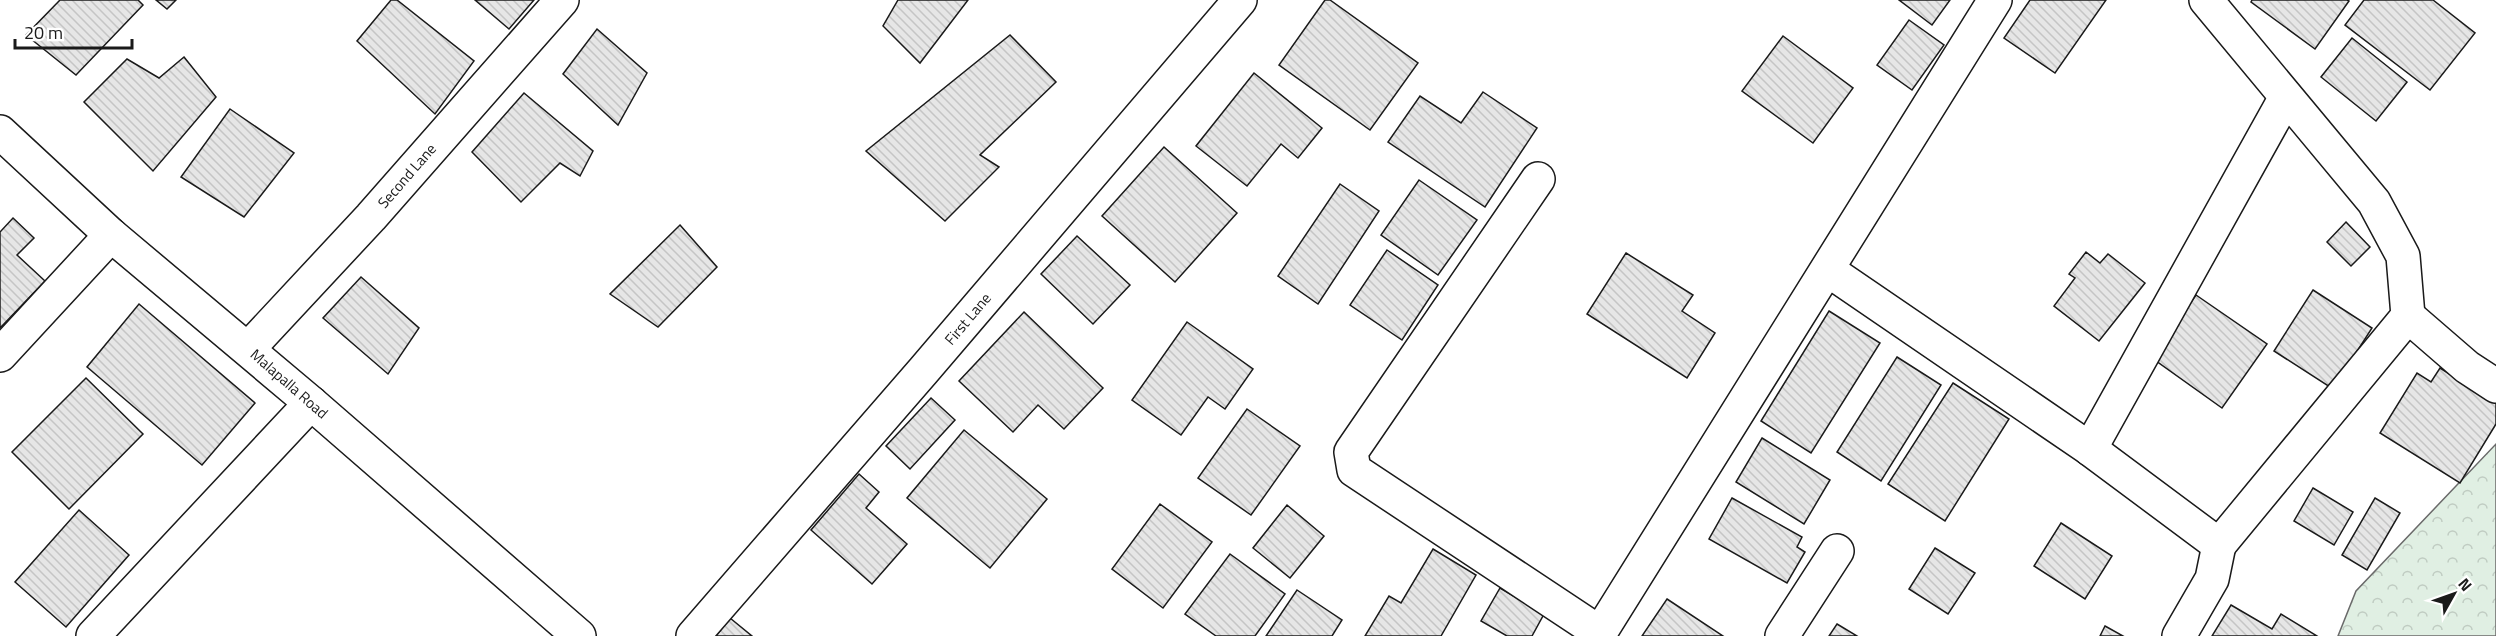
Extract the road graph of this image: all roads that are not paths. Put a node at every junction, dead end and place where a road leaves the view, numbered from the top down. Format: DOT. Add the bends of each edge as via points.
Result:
graph roads {
  1 [pos="562,0"];
  2 [pos="1240,0"];
  3 [pos="1995,0"];
  4 [pos="2206,0"];
  5 [pos="2286,97"];
  6 [pos="0,132"];
  7 [pos="1538,179"];
  8 [pos="111,235"];
  9 [pos="1828,270"];
  10 [pos="2408,316"];
  11 [pos="248,349"];
  12 [pos="2496,354"];
  13 [pos="0,355"];
  14 [pos="2467,368"];
  15 [pos="2496,386"];
  16 [pos="311,403"];
  17 [pos="2090,449"];
  18 [pos="2219,546"];
  19 [pos="1837,551"];
  20 [pos="1599,635"];
  21 [pos="93,636"];
  22 [pos="579,636"];
  23 [pos="693,636"];
  24 [pos="1782,636"];
  25 [pos="2179,636"];
  1 -- 11 [label="street, Second Lane" via="372,217"];
  2 -- 23 [label="street, First Lane"];
  3 -- 9 [label="street"];
  4 -- 5 [label="street"];
  5 -- 10 [label="street" via="2374,202 2403,255"];
  5 -- 17 [label="street"];
  6 -- 8 [label="street, Malapalla Road"];
  7 -- 20 [label="street" via="1351,452 1354,470"];
  8 -- 11 [label="street, Malapalla Road"];
  8 -- 13 [label="street"];
  9 -- 17 [label="street"];
  9 -- 20 [label="street"];
  10 -- 14 [label="street"];
  10 -- 18 [label="street"];
  11 -- 16 [label="street, Malapalla Road"];
  12 -- 14 [label="street"];
  14 -- 15 [label="street"];
  16 -- 21 [label="street"];
  16 -- 22 [label="street, Malapalla Road"];
  17 -- 18 [label="street"];
  18 -- 25 [label="street" via="2212,579"];
  19 -- 24 [label="street"];
}
